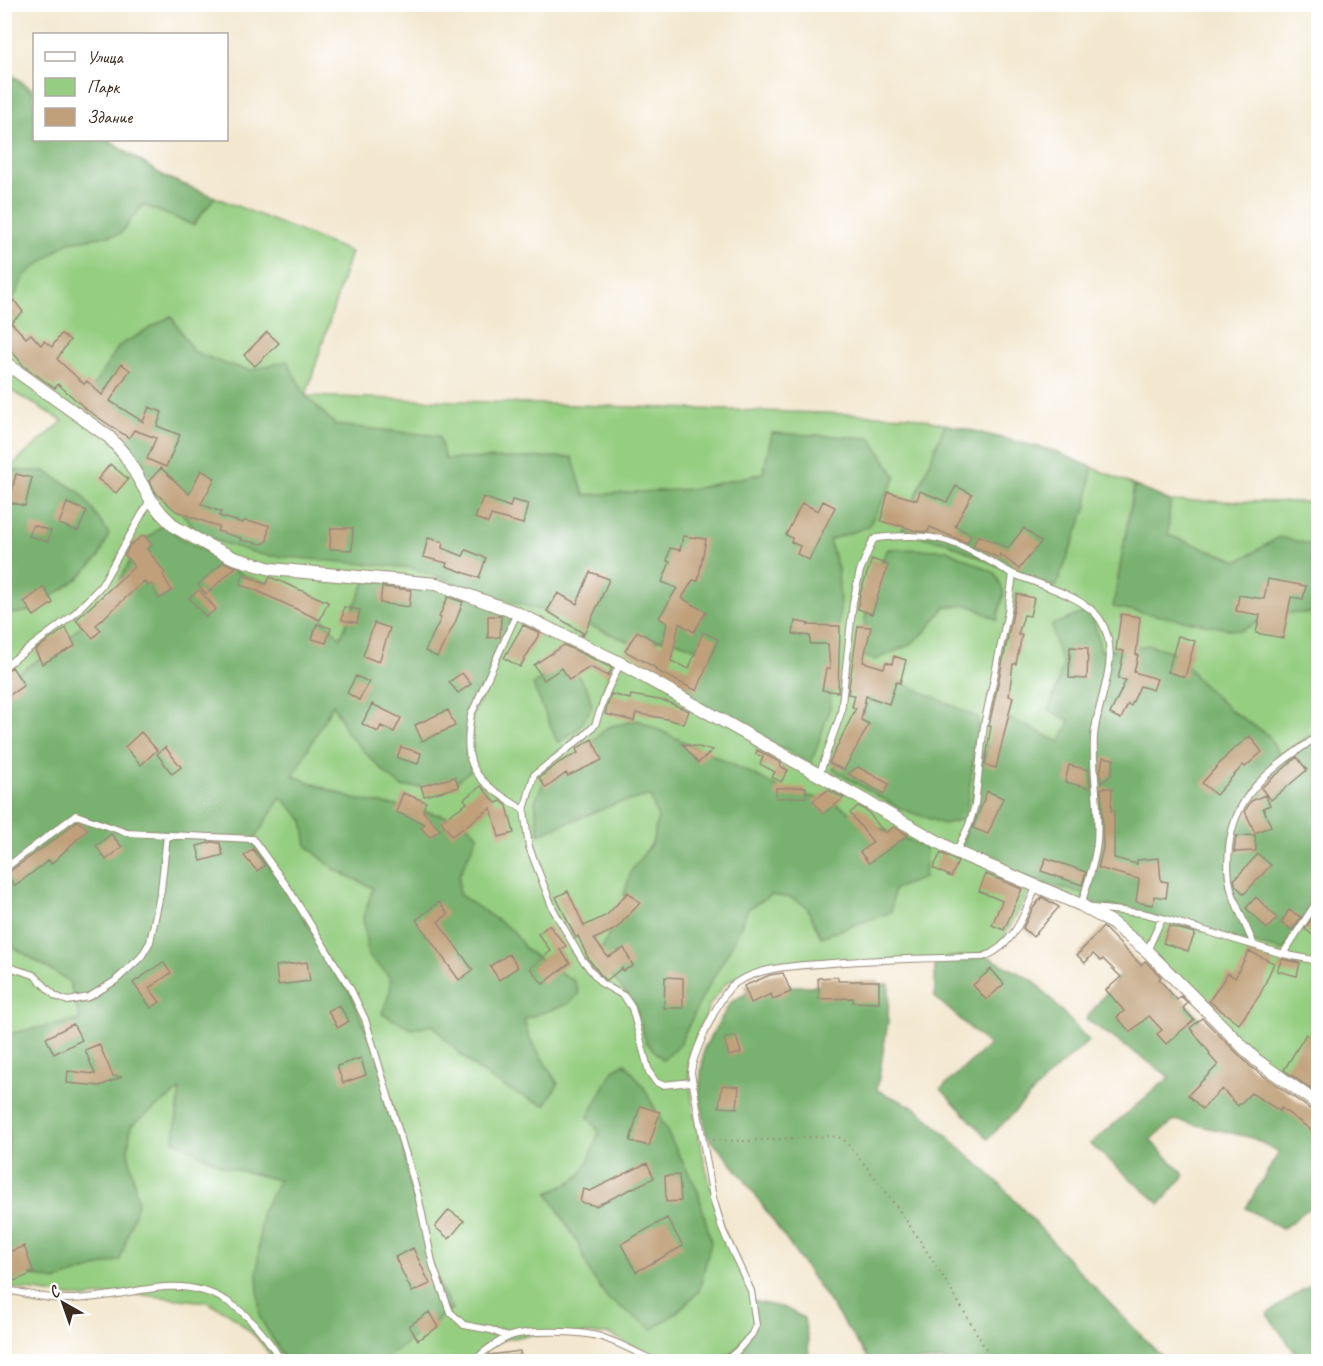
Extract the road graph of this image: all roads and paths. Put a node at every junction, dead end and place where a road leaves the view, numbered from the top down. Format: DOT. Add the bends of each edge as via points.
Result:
graph roads {
  1 [pos="4,362"];
  2 [pos="151,500"];
  3 [pos="1013,574"];
  4 [pos="517,613"];
  5 [pos="620,663"];
  6 [pos="4,667"];
  7 [pos="1318,736"];
  8 [pos="819,775"];
  9 [pos="524,810"];
  10 [pos="167,836"];
  11 [pos="956,852"];
  12 [pos="4,869"];
  13 [pos="1037,885"];
  14 [pos="1318,900"];
  15 [pos="1084,906"];
  16 [pos="1162,918"];
  17 [pos="1254,945"];
  18 [pos="1147,951"];
  19 [pos="1282,954"];
  20 [pos="1318,961"];
  21 [pos="4,964"];
  22 [pos="692,1082"];
  23 [pos="1318,1104"];
  24 [pos="703,1140"];
  25 [pos="4,1289"];
  26 [pos="508,1337"];
  27 [pos="282,1362"];
  28 [pos="474,1362"];
  29 [pos="656,1362"];
  30 [pos="724,1362"];
  31 [pos="993,1362"];
  1 -- 2 [label="street" via="109,437 132,465"];
  2 -- 4 [label="street" via="175,526 256,567 437,584"];
  2 -- 6 [label="lane" via="101,586 72,616"];
  3 -- 8 [label="lane" via="944,540 909,536 873,540 853,602 841,713"];
  3 -- 11 [label="lane" via="984,725 975,805"];
  3 -- 15 [label="lane" via="1090,608 1101,621 1108,640 1110,670 1095,735 1097,843"];
  4 -- 5 [label="street"];
  4 -- 9 [label="lane" via="471,715 468,755 480,780"];
  5 -- 8 [label="street"];
  5 -- 9 [label="lane" via="595,724 534,775"];
  7 -- 17 [label="lane" via="1251,789 1237,813 1230,837 1228,874"];
  8 -- 11 [label="street"];
  9 -- 22 [label="lane" via="529,847 553,909 601,983 624,996 632,1008 653,1078 662,1085"];
  10 -- 12 [label="lane" via="127,833 75,815"];
  10 -- 21 [label="lane" via="150,942 141,957 115,981 88,997 68,1001 55,996 34,975"];
  10 -- 26 [label="lane" via="253,839 288,888 365,1019 418,1195 433,1266 450,1312 464,1325"];
  11 -- 13 [label="street"];
  13 -- 15 [label="street"];
  13 -- 22 [label="lane" via="1011,936 997,951 983,957 784,967 735,984 723,995 693,1057"];
  14 -- 19 [label="lane"];
  15 -- 16 [label="lane"];
  15 -- 18 [label="street"];
  16 -- 17 [label="lane"];
  16 -- 18 [label="lane"];
  17 -- 19 [label="lane"];
  18 -- 23 [label="street" via="1247,1052"];
  19 -- 20 [label="lane"];
  22 -- 24 [label="lane"];
  24 -- 30 [label="lane" via="720,1223 751,1291 756,1325"];
  24 -- 31 [label="path" via="841,1138 877,1178 928,1252"];
  25 -- 27 [label="lane" via="70,1299 178,1286 208,1292 234,1304"];
  26 -- 28 [label="lane"];
  26 -- 29 [label="lane" via="556,1332 594,1335"];
}
